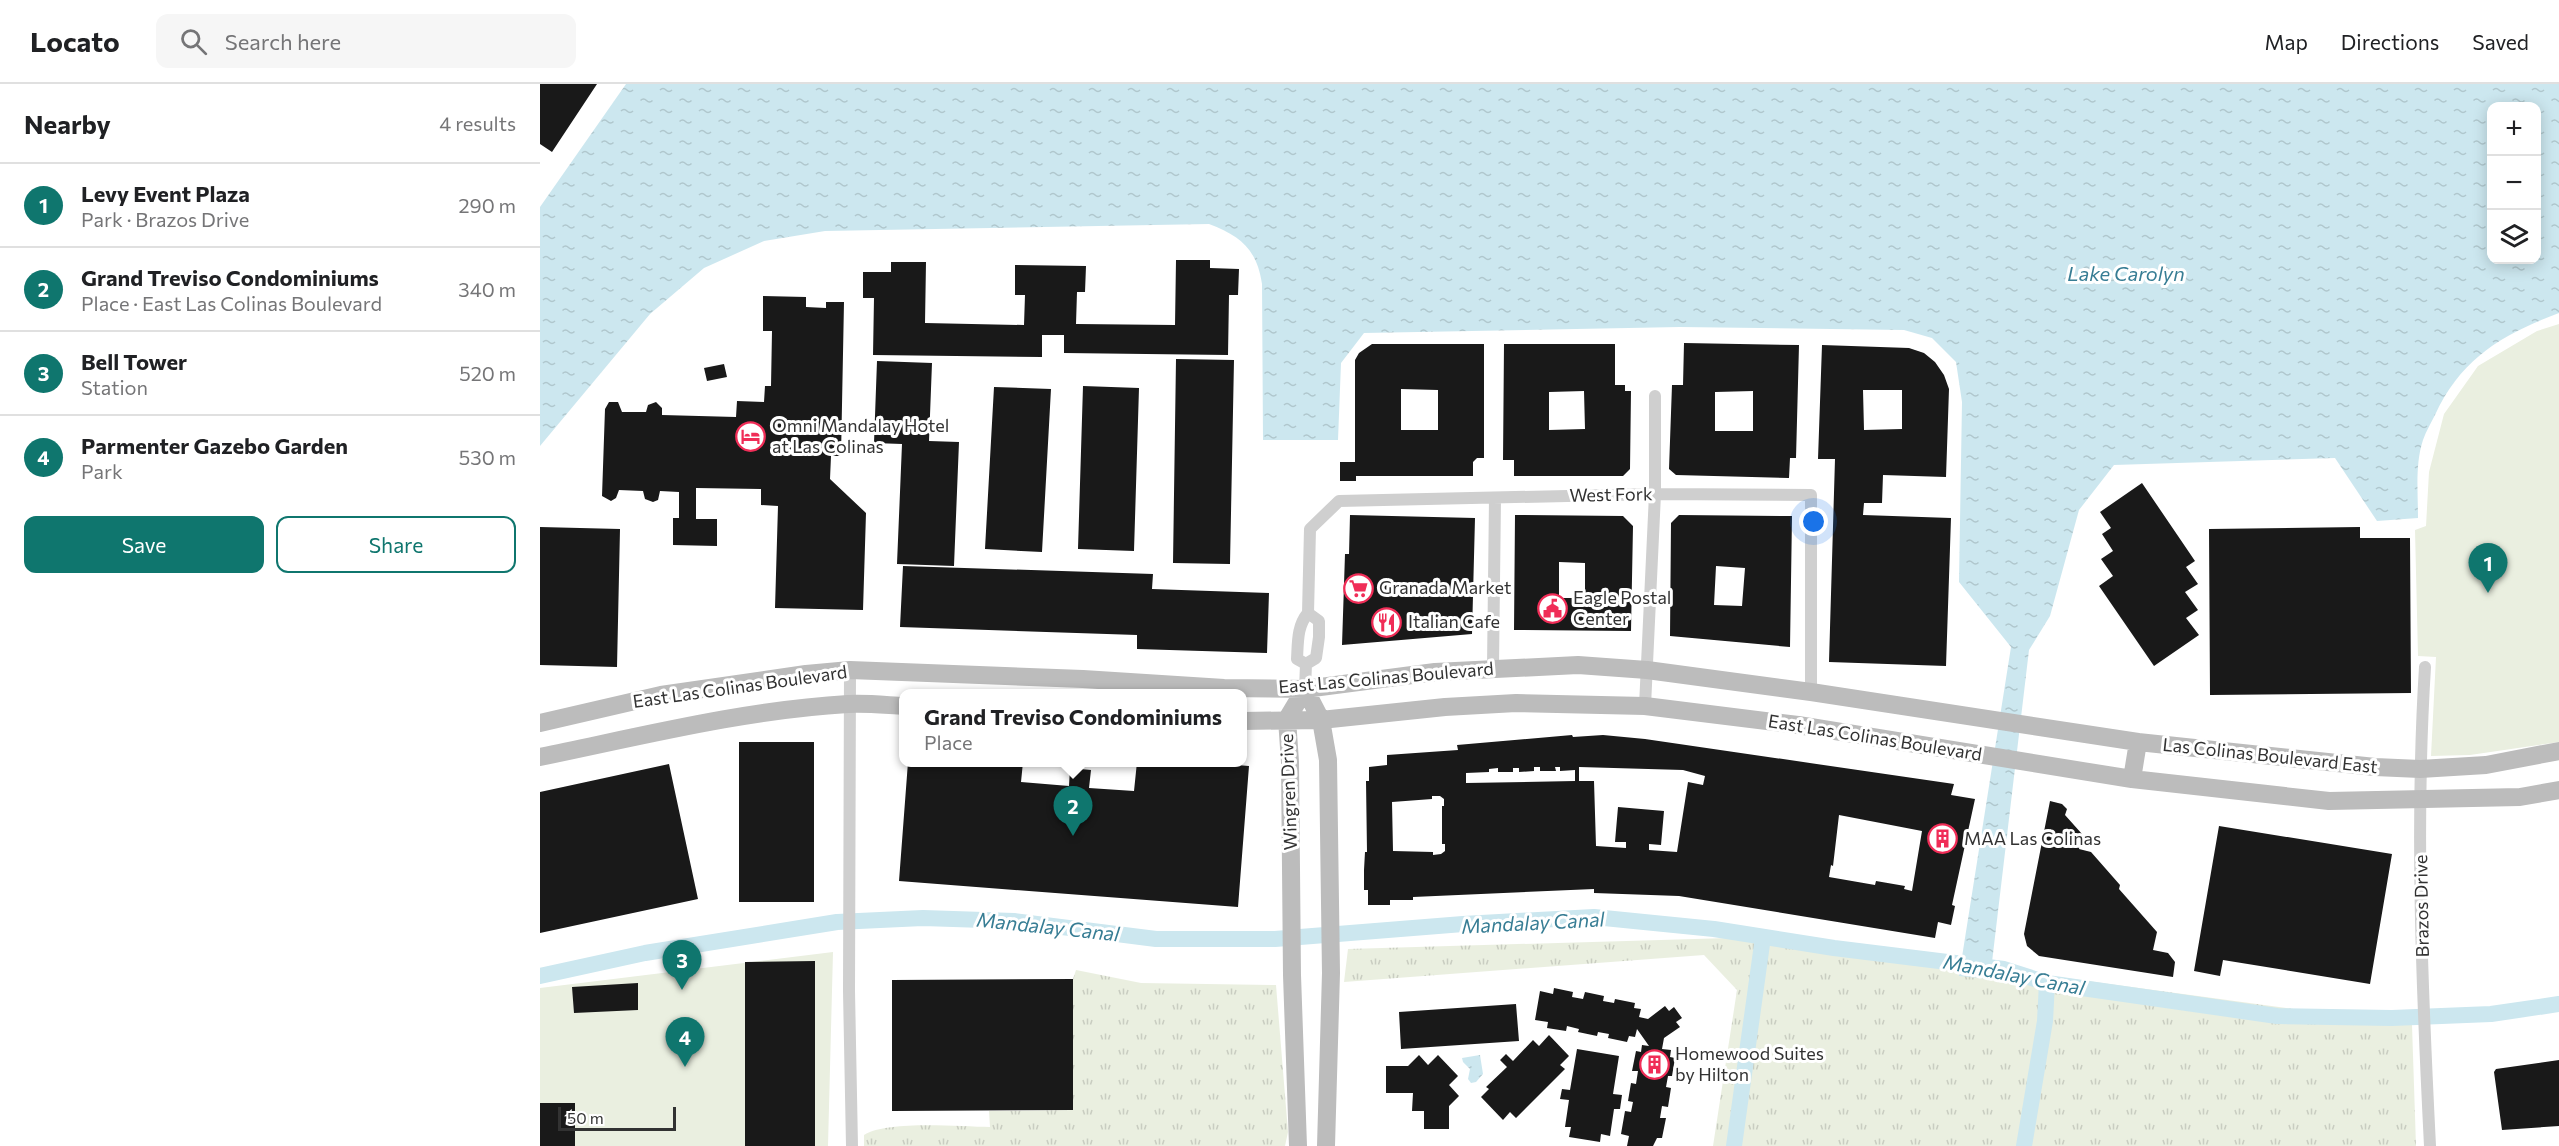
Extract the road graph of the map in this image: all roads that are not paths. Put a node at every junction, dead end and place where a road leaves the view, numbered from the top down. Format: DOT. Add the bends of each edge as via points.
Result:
graph roads {
  1 [pos="1655,396"];
  2 [pos="1655,494"];
  3 [pos="1495,498"];
  4 [pos="1308,613"];
  5 [pos="1306,664"];
  6 [pos="2425,666"];
  7 [pos="1493,667"];
  8 [pos="850,670"];
  9 [pos="1647,670"];
  10 [pos="1305,689"];
  11 [pos="702,690"];
  12 [pos="1811,692"];
  13 [pos="851,704"];
  14 [pos="899,706"];
  15 [pos="1645,706"];
  16 [pos="1981,718"];
  17 [pos="1247,720"];
  18 [pos="1287,720"];
  19 [pos="1321,720"];
  20 [pos="540,723"];
  21 [pos="710,723"];
  22 [pos="2138,742"];
  23 [pos="2559,751"];
  24 [pos="540,757"];
  25 [pos="2041,765"];
  26 [pos="2420,769"];
  27 [pos="2132,779"];
  28 [pos="2559,790"];
  29 [pos="2420,800"];
  30 [pos="852,1146"];
  31 [pos="1298,1146"];
  32 [pos="1327,1146"];
  33 [pos="2430,1146"];
  1 -- 2 [label="street"];
  2 -- 3 [label="street, West Fork"];
  2 -- 9 [label="street"];
  2 -- 12 [label="street, West Fork" via="1811,495"];
  3 -- 4 [label="street, West Fork" via="1339,501 1311,529"];
  3 -- 7 [label="street"];
  4 -- 5 [label="street, West Fork" via="1300,623 1297,648 1297,659"];
  4 -- 5 [label="street, West Fork" via="1318,621 1319,637 1316,658"];
  5 -- 10 [label="street, West Fork"];
  6 -- 26 [label="street, Brazos Drive"];
  7 -- 9 [label="main road, East Las Colinas Boulevard" via="1578,665"];
  7 -- 10 [label="main road, East Las Colinas Boulevard"];
  8 -- 10 [label="main road, East Las Colinas Boulevard"];
  8 -- 11 [label="main road, East Las Colinas Boulevard"];
  8 -- 13 [label="street"];
  9 -- 12 [label="main road, East Las Colinas Boulevard"];
  9 -- 15 [label="street"];
  10 -- 18 [label="main road, Wingren Drive"];
  10 -- 19 [label="main road, Wingren Drive"];
  11 -- 20 [label="main road, East Las Colinas Boulevard" via="661,695"];
  11 -- 21 [label="main road"];
  12 -- 16 [label="main road, East Las Colinas Boulevard"];
  13 -- 14 [label="main road, East Las Colinas Boulevard"];
  13 -- 21 [label="main road, East Las Colinas Boulevard"];
  13 -- 30 [label="street"];
  15 -- 19 [label="main road, East Las Colinas Boulevard" via="1516,703"];
  15 -- 25 [label="main road, East Las Colinas Boulevard" via="1798,725"];
  16 -- 22 [label="main road, Las Colinas Boulevard East"];
  17 -- 18 [label="main road, East Las Colinas Boulevard"];
  18 -- 19 [label="main road, East Las Colinas Boulevard"];
  18 -- 31 [label="main road, Wingren Drive"];
  19 -- 32 [label="main road, Wingren Drive" via="1328,760 1331,915"];
  21 -- 24 [label="main road, East Las Colinas Boulevard"];
  22 -- 26 [label="main road, Las Colinas Boulevard East"];
  22 -- 27 [label="main road"];
  23 -- 26 [label="main road, Las Colinas Boulevard East" via="2486,765"];
  25 -- 27 [label="main road, Las Colinas Boulevard East"];
  26 -- 29 [label="street, Brazos Drive"];
  27 -- 29 [label="main road, Las Colinas Boulevard East" via="2329,801"];
  28 -- 29 [label="main road, Las Colinas Boulevard East" via="2520,797"];
  29 -- 33 [label="street, Brazos Drive"];
}
